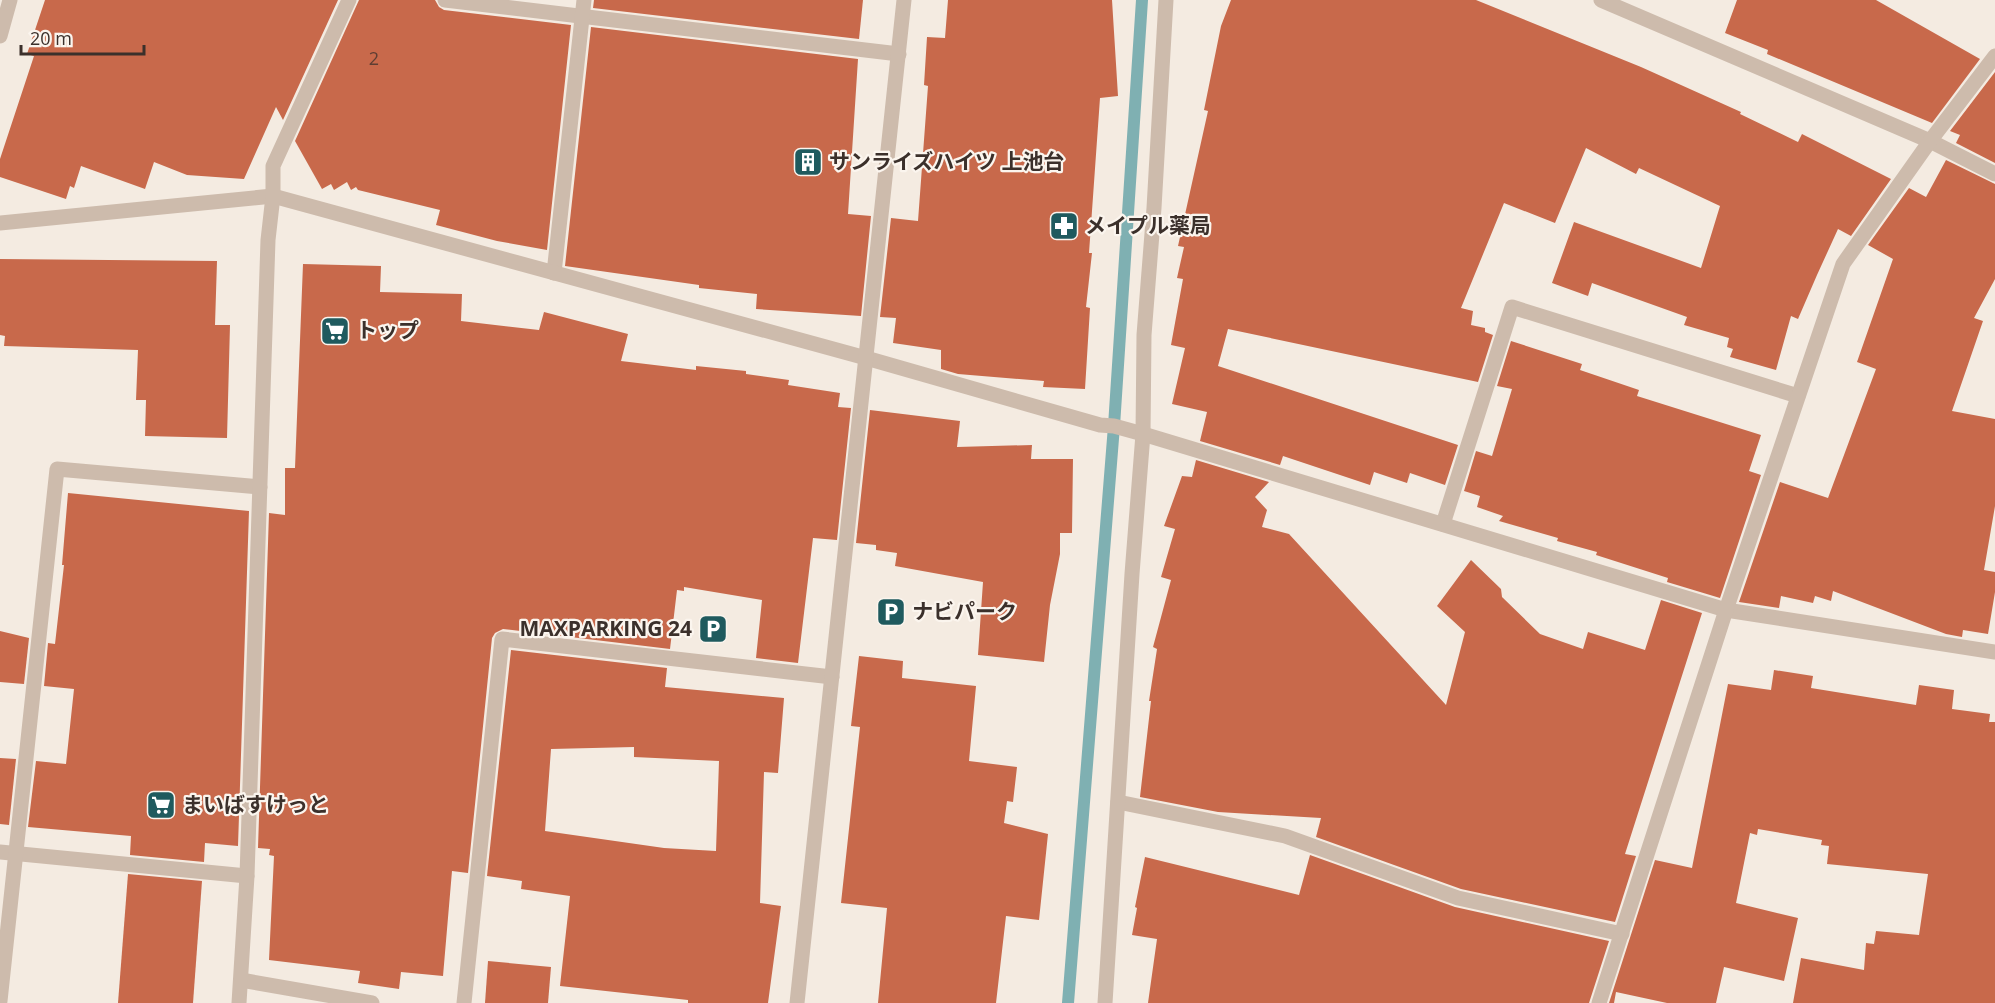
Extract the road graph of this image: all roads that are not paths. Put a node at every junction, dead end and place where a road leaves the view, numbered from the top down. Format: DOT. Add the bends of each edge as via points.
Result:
graph roads {
  1 [pos="10,0"];
  2 [pos="349,0"];
  3 [pos="445,0"];
  4 [pos="584,0"];
  5 [pos="904,0"];
  6 [pos="1166,0"];
  7 [pos="1601,0"];
  8 [pos="582,17"];
  9 [pos="0,36"];
  10 [pos="899,54"];
  11 [pos="1995,56"];
  12 [pos="1930,141"];
  13 [pos="1995,174"];
  14 [pos="273,196"];
  15 [pos="0,223"];
  16 [pos="554,273"];
  17 [pos="866,358"];
  18 [pos="1798,396"];
  19 [pos="1143,434"];
  20 [pos="260,487"];
  21 [pos="1443,524"];
  22 [pos="1726,610"];
  23 [pos="1995,652"];
  24 [pos="832,677"];
  25 [pos="1118,802"];
  26 [pos="8,853"];
  27 [pos="247,876"];
  28 [pos="1622,934"];
  29 [pos="241,980"];
  30 [pos="0,1001"];
  31 [pos="239,1003"];
  32 [pos="372,1003"];
  33 [pos="464,1003"];
  34 [pos="797,1003"];
  35 [pos="1105,1003"];
  36 [pos="1599,1003"];
  1 -- 9 [label="street"];
  2 -- 14 [label="street" via="273,166"];
  3 -- 8 [label="street"];
  4 -- 8 [label="street"];
  5 -- 10 [label="street"];
  6 -- 19 [label="street" via="1144,335"];
  7 -- 12 [label="street"];
  8 -- 10 [label="street"];
  8 -- 16 [label="street"];
  10 -- 17 [label="street"];
  11 -- 12 [label="street"];
  12 -- 13 [label="street"];
  12 -- 18 [label="street" via="1843,264"];
  14 -- 15 [label="street"];
  14 -- 16 [label="street"];
  14 -- 20 [label="street" via="268,240"];
  16 -- 17 [label="street"];
  17 -- 19 [label="street"];
  17 -- 24 [label="street"];
  18 -- 21 [label="street" via="1512,307"];
  18 -- 22 [label="street"];
  19 -- 21 [label="street"];
  19 -- 25 [label="street"];
  20 -- 26 [label="street" via="57,470"];
  20 -- 27 [label="street"];
  21 -- 22 [label="street"];
  22 -- 23 [label="street"];
  22 -- 28 [label="street"];
  24 -- 33 [label="street" via="502,639"];
  24 -- 34 [label="street"];
  25 -- 28 [label="street" via="1285,836 1458,898"];
  25 -- 35 [label="street"];
  26 -- 27 [label="street"];
  26 -- 30 [label="street"];
  27 -- 29 [label="street"];
  28 -- 36 [label="street"];
  29 -- 31 [label="street"];
  29 -- 32 [label="street"];
}
